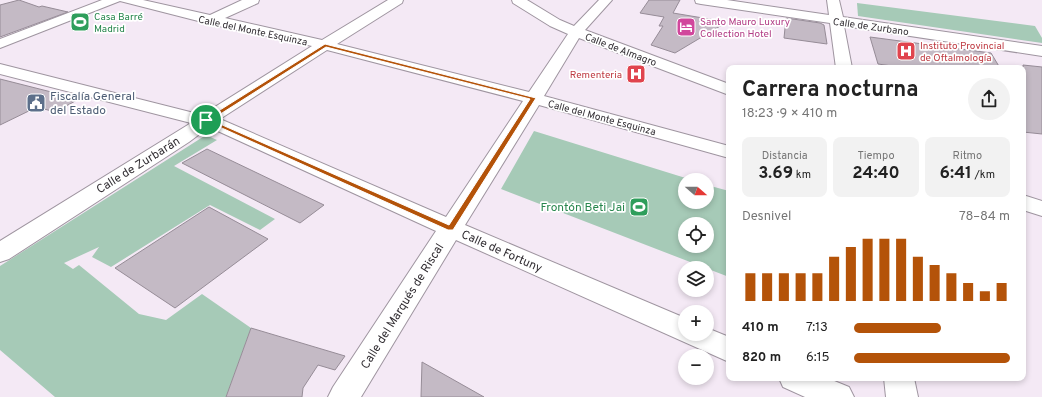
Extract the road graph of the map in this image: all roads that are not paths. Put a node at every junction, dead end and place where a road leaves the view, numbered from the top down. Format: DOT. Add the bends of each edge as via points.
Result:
graph roads {
  1 [pos="114,0"];
  2 [pos="125,0"];
  3 [pos="253,0"];
  4 [pos="397,0"];
  5 [pos="518,0"];
  6 [pos="606,0"];
  7 [pos="833,0"];
  8 [pos="709,1"];
  9 [pos="210,20"];
  10 [pos="837,20"];
  11 [pos="576,32"];
  12 [pos="0,44"];
  13 [pos="325,46"];
  14 [pos="1042,51"];
  15 [pos="844,65"];
  16 [pos="0,69"];
  17 [pos="726,89"];
  18 [pos="534,98"];
  19 [pos="206,120"];
  20 [pos="726,151"];
  21 [pos="1026,203"];
  22 [pos="1042,209"];
  23 [pos="450,228"];
  24 [pos="0,253"];
  25 [pos="678,327"];
  26 [pos="709,341"];
  27 [pos="726,349"];
  28 [pos="801,381"];
  29 [pos="899,381"];
  30 [pos="344,397"];
  31 [pos="838,397"];
  32 [pos="902,397"];
  1 -- 12 [label="street"];
  2 -- 9 [label="street, Calle del Monte Esquinza"];
  3 -- 9 [label="street"];
  4 -- 13 [label="street, Calle de Zurbarán"];
  5 -- 11 [label="street, Calle de Almagro" via="555,23"];
  6 -- 11 [label="street, Calle del Marqués de Riscal"];
  7 -- 10 [label="street"];
  8 -- 10 [label="street, Calle de Zurbano"];
  9 -- 13 [label="street, Calle del Monte Esquinza"];
  10 -- 14 [label="street, Calle de Zurbano"];
  10 -- 15 [label="street"];
  11 -- 17 [label="street, Calle de Almagro"];
  11 -- 18 [label="street, Calle del Marqués de Riscal"];
  13 -- 18 [label="street, Calle del Monte Esquinza"];
  13 -- 19 [label="street, Calle de Zurbarán"];
  16 -- 19 [label="street, Calle de Fortuny"];
  18 -- 20 [label="street, Calle del Monte Esquinza"];
  18 -- 23 [label="street, Calle del Marqués de Riscal"];
  19 -- 23 [label="street, Calle de Fortuny"];
  19 -- 24 [label="street, Calle de Zurbarán" via="182,138"];
  21 -- 22 [label="street"];
  23 -- 25 [label="street, Calle de Fortuny"];
  23 -- 30 [label="street, Calle del Marqués de Riscal"];
  26 -- 27 [label="street"];
  28 -- 31 [label="street"];
  29 -- 32 [label="street"];
}
